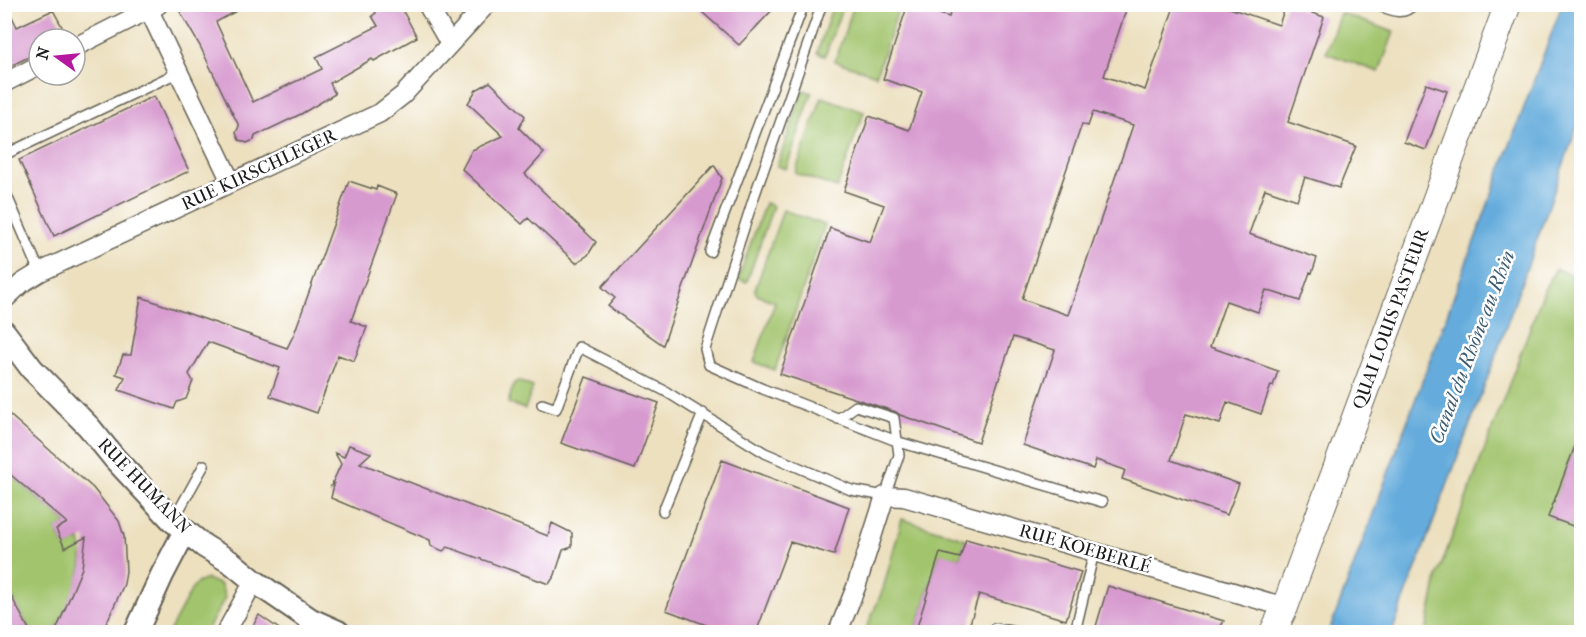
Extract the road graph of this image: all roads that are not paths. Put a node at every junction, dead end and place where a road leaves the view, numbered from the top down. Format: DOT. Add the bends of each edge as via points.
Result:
graph roads {
  1 [pos="427,4"];
  2 [pos="487,4"];
  3 [pos="804,4"];
  4 [pos="822,4"];
  5 [pos="1375,4"];
  6 [pos="1413,4"];
  7 [pos="1508,4"];
  8 [pos="154,7"];
  9 [pos="87,41"];
  10 [pos="450,44"];
  11 [pos="27,71"];
  12 [pos="179,72"];
  13 [pos="4,83"];
  14 [pos="773,88"];
  15 [pos="791,93"];
  16 [pos="4,155"];
  17 [pos="231,182"];
  18 [pos="4,189"];
  19 [pos="710,252"];
  20 [pos="40,272"];
  21 [pos="4,300"];
  22 [pos="4,332"];
  23 [pos="542,404"];
  24 [pos="703,413"];
  25 [pos="838,419"];
  26 [pos="898,442"];
  27 [pos="204,465"];
  28 [pos="885,496"];
  29 [pos="1102,502"];
  30 [pos="663,511"];
  31 [pos="179,526"];
  32 [pos="1094,552"];
  33 [pos="254,581"];
  34 [pos="1285,608"];
  35 [pos="136,633"];
  36 [pos="226,633"];
  37 [pos="338,633"];
  38 [pos="838,633"];
  39 [pos="992,633"];
  40 [pos="1016,633"];
  41 [pos="1075,633"];
  42 [pos="1273,633"];
  1 -- 10 [label="street"];
  2 -- 10 [label="street, RUE KIRSCHLEGER"];
  3 -- 14 [label="lane"];
  4 -- 15 [label="lane"];
  5 -- 6 [label="lane" via="1400,13"];
  7 -- 34 [label="main road, QUAI LOUIS PASTEUR"];
  8 -- 9 [label="street"];
  8 -- 12 [label="street"];
  10 -- 17 [label="street, RUE KIRSCHLEGER" via="403,95 380,113"];
  11 -- 13 [label="street"];
  12 -- 16 [label="lane"];
  12 -- 17 [label="street"];
  14 -- 15 [label="lane"];
  14 -- 19 [label="lane"];
  15 -- 25 [label="lane" via="705,349 709,364"];
  17 -- 20 [label="street, RUE KIRSCHLEGER"];
  18 -- 20 [label="lane"];
  20 -- 21 [label="street, RUE KIRSCHLEGER"];
  22 -- 31 [label="street, RUE HUMANN" via="32,369"];
  23 -- 24 [label="lane" via="556,409 579,346"];
  24 -- 28 [label="lane" via="765,453 851,490"];
  24 -- 30 [label="lane"];
  25 -- 26 [label="lane"];
  25 -- 26 [label="lane" via="856,405 894,418"];
  26 -- 28 [label="lane" via="899,455"];
  26 -- 29 [label="lane"];
  27 -- 31 [label="lane"];
  28 -- 32 [label="street, RUE KOEBERLÉ" via="904,496"];
  28 -- 38 [label="street"];
  31 -- 33 [label="street, RUE HUMANN"];
  31 -- 35 [label="street"];
  32 -- 34 [label="street, RUE KOEBERLÉ"];
  32 -- 41 [label="lane"];
  33 -- 36 [label="street"];
  33 -- 37 [label="street, RUE HUMANN" via="310,620"];
  34 -- 42 [label="main road, QUAI LOUIS PASTEUR"];
  39 -- 40 [label="lane" via="1000,628"];
}
